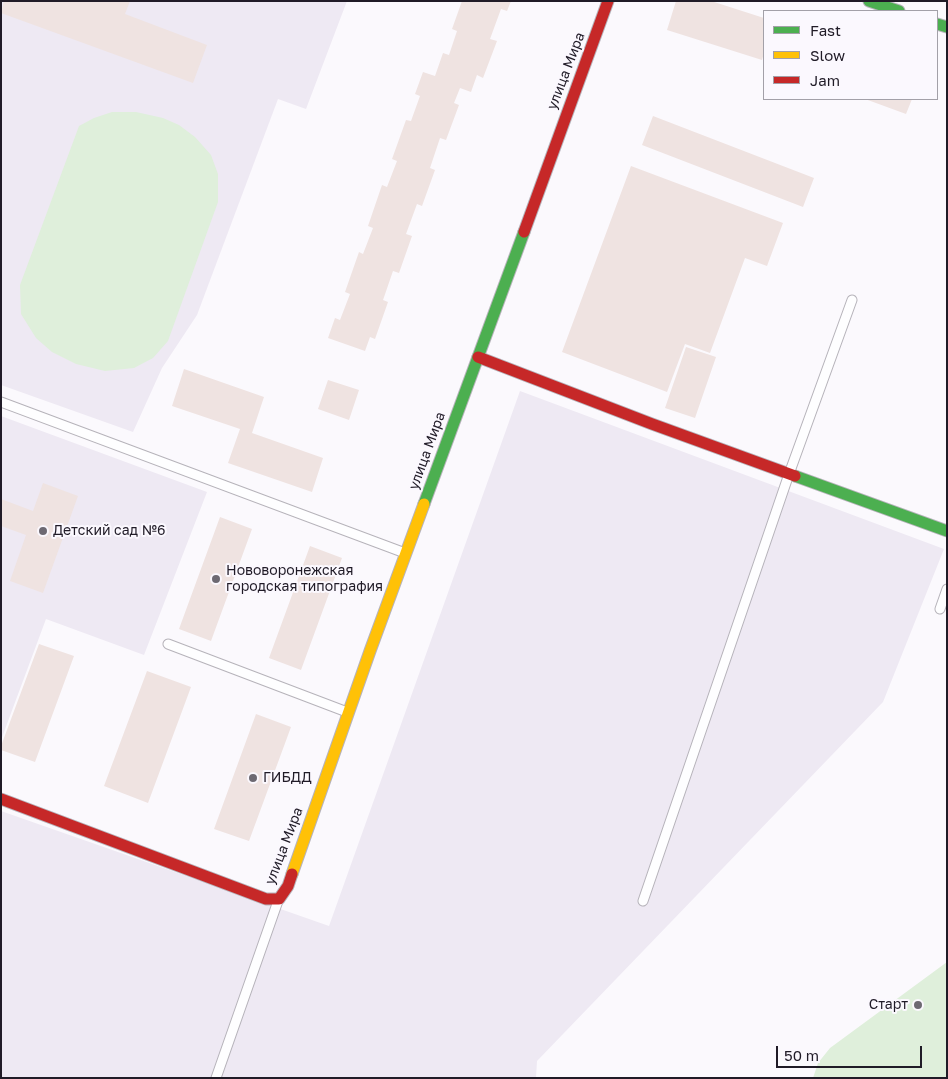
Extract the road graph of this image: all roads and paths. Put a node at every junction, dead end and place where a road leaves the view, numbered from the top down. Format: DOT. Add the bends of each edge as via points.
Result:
graph roads {
  1 [pos="608,1"];
  2 [pos="870,1"];
  3 [pos="896,10"];
  4 [pos="852,300"];
  5 [pos="478,357"];
  6 [pos="1,402"];
  7 [pos="789,474"];
  8 [pos="947,531"];
  9 [pos="406,554"];
  10 [pos="947,590"];
  11 [pos="940,609"];
  12 [pos="168,644"];
  13 [pos="348,712"];
  14 [pos="1,799"];
  15 [pos="279,899"];
  16 [pos="643,901"];
  17 [pos="216,1078"];
  1 -- 5 [label="street, улица Мира"];
  2 -- 3 [label="street"];
  4 -- 7 [label="lane"];
  5 -- 7 [label="street"];
  5 -- 9 [label="street, улица Мира"];
  6 -- 9 [label="lane"];
  7 -- 8 [label="street"];
  7 -- 16 [label="lane"];
  9 -- 13 [label="street, улица Мира"];
  10 -- 11 [label="lane"];
  12 -- 13 [label="lane"];
  13 -- 15 [label="street, улица Мира" via="288,886"];
  14 -- 15 [label="street, улица Мира" via="266,899"];
  15 -- 17 [label="lane"];
}
